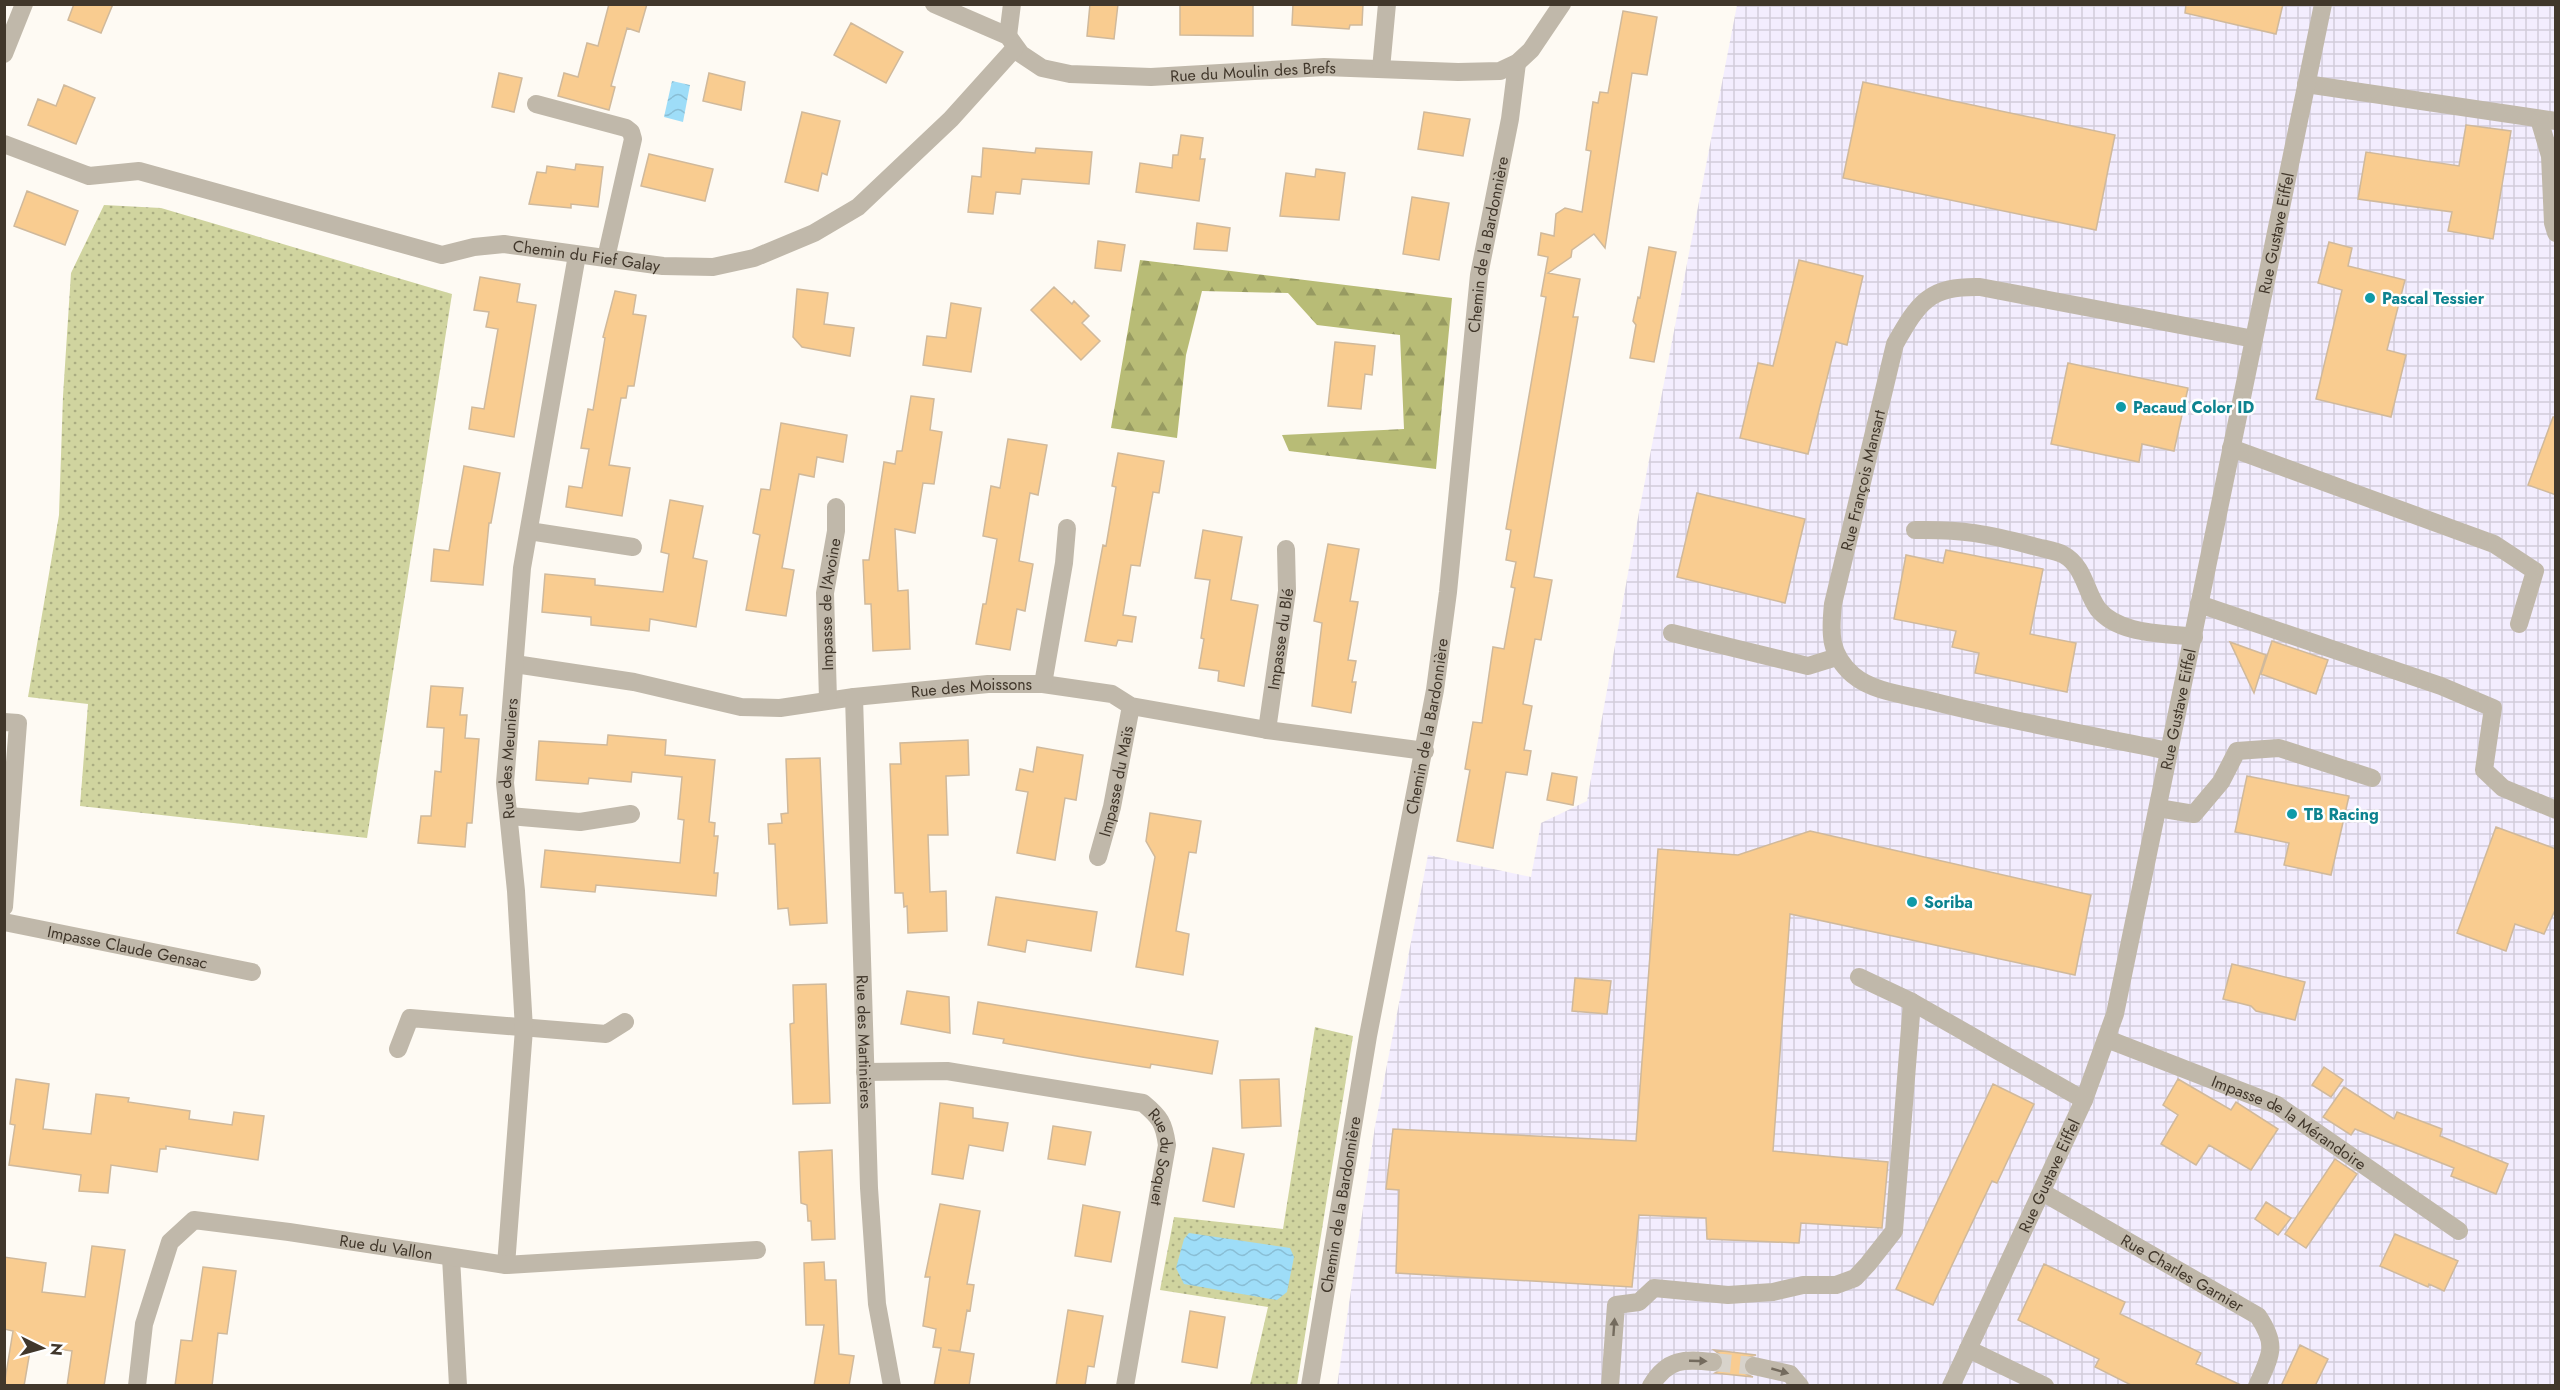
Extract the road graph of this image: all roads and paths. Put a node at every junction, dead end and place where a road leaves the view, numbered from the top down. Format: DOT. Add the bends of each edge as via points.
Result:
graph roads {
  1 [pos="24,4"];
  2 [pos="934,4"];
  3 [pos="1012,4"];
  4 [pos="1388,4"];
  5 [pos="1562,4"];
  6 [pos="2323,4"];
  7 [pos="1012,42"];
  8 [pos="4,54"];
  9 [pos="1517,63"];
  10 [pos="1381,69"];
  11 [pos="2306,84"];
  12 [pos="536,104"];
  13 [pos="2547,120"];
  14 [pos="4,144"];
  15 [pos="2556,233"];
  16 [pos="577,255"];
  17 [pos="606,258"];
  18 [pos="2254,339"];
  19 [pos="2231,448"];
  20 [pos="836,507"];
  21 [pos="1067,528"];
  22 [pos="1915,530"];
  23 [pos="529,531"];
  24 [pos="633,547"];
  25 [pos="1286,549"];
  26 [pos="2199,604"];
  27 [pos="2519,624"];
  28 [pos="1672,633"];
  29 [pos="2193,637"];
  30 [pos="1837,657"];
  31 [pos="515,664"];
  32 [pos="1043,684"];
  33 [pos="854,697"];
  34 [pos="828,700"];
  35 [pos="1131,706"];
  36 [pos="4,722"];
  37 [pos="1267,730"];
  38 [pos="1425,751"];
  39 [pos="2169,751"];
  40 [pos="2372,778"];
  41 [pos="2158,808"];
  42 [pos="2556,810"];
  43 [pos="632,814"];
  44 [pos="509,816"];
  45 [pos="1098,857"];
  46 [pos="4,907"];
  47 [pos="4,921"];
  48 [pos="252,972"];
  49 [pos="1858,977"];
  50 [pos="1912,1002"];
  51 [pos="626,1022"];
  52 [pos="524,1029"];
  53 [pos="2107,1039"];
  54 [pos="398,1049"];
  55 [pos="865,1072"];
  56 [pos="2085,1100"];
  57 [pos="2042,1192"];
  58 [pos="2458,1231"];
  59 [pos="757,1250"];
  60 [pos="451,1257"];
  61 [pos="506,1265"];
  62 [pos="1968,1349"];
  63 [pos="1713,1362"];
  64 [pos="1754,1366"];
  65 [pos="137,1386"];
  66 [pos="458,1386"];
  67 [pos="892,1386"];
  68 [pos="1125,1386"];
  69 [pos="1310,1386"];
  70 [pos="1610,1386"];
  71 [pos="1651,1386"];
  72 [pos="1800,1386"];
  73 [pos="1951,1386"];
  74 [pos="2045,1386"];
  75 [pos="2257,1386"];
  1 -- 8 [label="street"];
  2 -- 7 [label="street, Rue du Moulin des Brefs"];
  3 -- 7 [label="street"];
  4 -- 10 [label="street"];
  5 -- 9 [label="street" via="1531,50"];
  6 -- 11 [label="street, Rue Gustave Eiffel"];
  7 -- 10 [label="street, Rue du Moulin des Brefs" via="1031,62 1070,74 1151,77 1324,67"];
  7 -- 17 [label="street, Chemin du Fief Galay" via="951,119 858,207 814,233 754,258 713,267 663,266"];
  9 -- 10 [label="street, Rue du Moulin des Brefs" via="1479,72"];
  9 -- 38 [label="street, Chemin de la Bardonnière" via="1479,275 1448,592"];
  11 -- 13 [label="street"];
  11 -- 18 [label="street, Rue Gustave Eiffel"];
  12 -- 17 [label="street" via="631,132 633,139"];
  13 -- 15 [label="street"];
  14 -- 16 [label="street, Chemin du Fief Galay" via="88,176 139,171 442,255 504,244"];
  16 -- 17 [label="street, Chemin du Fief Galay"];
  16 -- 23 [label="street, Rue des Meuniers"];
  18 -- 19 [label="street, Rue Gustave Eiffel"];
  18 -- 30 [label="street, Rue François Mansart" via="1980,287 1955,286 1933,295 1913,313 1895,344 1833,604 1830,632"];
  19 -- 26 [label="street, Rue Gustave Eiffel"];
  19 -- 27 [label="street" via="2494,544 2535,571"];
  20 -- 34 [label="street, Impasse de l'Avoine" via="836,531 825,593"];
  21 -- 32 [label="street"];
  22 -- 29 [label="street" via="1984,533 2065,555 2084,578 2098,609 2110,619 2132,629"];
  23 -- 24 [label="street"];
  23 -- 31 [label="street, Rue des Meuniers" via="522,568"];
  25 -- 37 [label="street, Impasse du Blé" via="1287,591"];
  26 -- 29 [label="street, Rue Gustave Eiffel"];
  26 -- 42 [label="street" via="2441,686 2493,708 2484,770 2503,788"];
  28 -- 30 [label="street" via="1808,666"];
  29 -- 39 [label="street, Rue Gustave Eiffel"];
  30 -- 39 [label="street" via="1854,676 1878,688 1994,717"];
  31 -- 34 [label="street, Rue des Moissons" via="634,682 741,707 780,708"];
  31 -- 44 [label="street, Rue des Meuniers" via="505,783"];
  32 -- 33 [label="street, Rue des Moissons" via="988,684"];
  32 -- 35 [label="street, Rue des Moissons" via="1112,694"];
  33 -- 34 [label="street, Rue des Moissons"];
  33 -- 55 [label="street, Rue des Martinières"];
  35 -- 37 [label="street, Rue des Moissons"];
  35 -- 45 [label="street, Impasse du Maïs" via="1113,807"];
  36 -- 46 [label="street" via="18,723"];
  37 -- 38 [label="street, Rue des Moissons"];
  38 -- 69 [label="street, Chemin de la Bardonnière" via="1368,1036"];
  39 -- 41 [label="street, Rue Gustave Eiffel"];
  40 -- 41 [label="street" via="2279,748 2237,751 2221,782 2194,814"];
  41 -- 53 [label="street, Rue Gustave Eiffel"];
  43 -- 44 [label="street" via="580,822"];
  44 -- 52 [label="street, Rue des Meuniers"];
  47 -- 48 [label="street, Impasse Claude Gensac"];
  49 -- 50 [label="street"];
  50 -- 56 [label="street"];
  70 -- 50 [label="street, one-way" via="1616,1305 1639,1302 1654,1288 1728,1295 1803,1285 1836,1285 1855,1278 1894,1231"];
  51 -- 52 [label="street" via="606,1034"];
  52 -- 54 [label="street" via="410,1018"];
  52 -- 61 [label="street, Rue des Meuniers"];
  53 -- 56 [label="street, Rue Gustave Eiffel"];
  53 -- 58 [label="street, Impasse de la Mérandoire" via="2277,1105"];
  55 -- 67 [label="street, Rue des Martinières" via="877,1304"];
  55 -- 68 [label="street, Rue du Soquet" via="947,1071 1143,1103 1155,1113 1165,1126 1167,1145"];
  56 -- 57 [label="street, Rue Gustave Eiffel"];
  57 -- 62 [label="street, Rue Gustave Eiffel"];
  57 -- 75 [label="street, Rue Charles Garnier" via="2258,1316 2269,1333 2271,1354"];
  59 -- 61 [label="street, Rue du Vallon"];
  60 -- 61 [label="street, Rue du Vallon"];
  60 -- 65 [label="street, Rue du Vallon" via="194,1220 170,1242 144,1324"];
  60 -- 66 [label="street"];
  62 -- 73 [label="street, Rue Gustave Eiffel"];
  62 -- 74 [label="street"];
  71 -- 63 [label="street, one-way" via="1657,1375 1673,1362"];
  64 -- 72 [label="street, one-way" via="1790,1374"];
}
